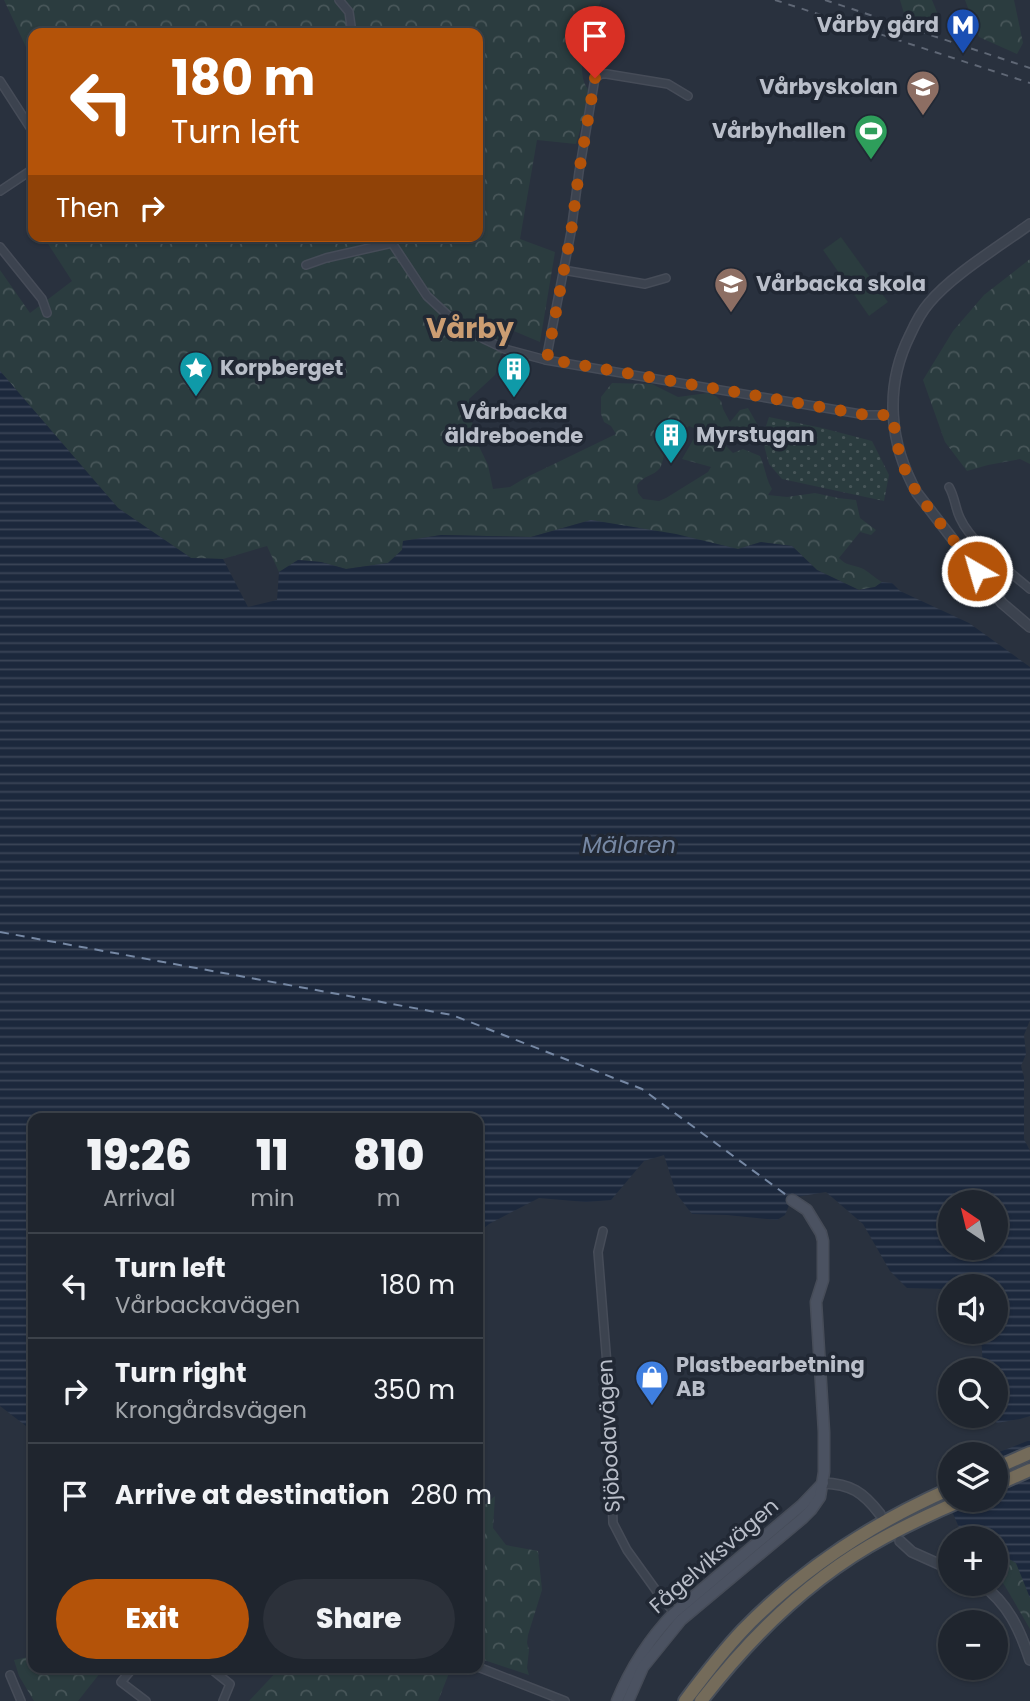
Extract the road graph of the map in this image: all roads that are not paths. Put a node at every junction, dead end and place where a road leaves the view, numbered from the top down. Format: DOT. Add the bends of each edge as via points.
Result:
graph roads {
  1 [pos="339,0"];
  2 [pos="351,28"];
  3 [pos="0,80"];
  4 [pos="688,96"];
  5 [pos="28,124"];
  6 [pos="28,172"];
  7 [pos="0,191"];
  8 [pos="1030,224"];
  9 [pos="384,242"];
  10 [pos="392,242"];
  11 [pos="0,247"];
  12 [pos="306,265"];
  13 [pos="563,270"];
  14 [pos="666,278"];
  15 [pos="47,313"];
  16 [pos="547,359"];
  17 [pos="892,415"];
  18 [pos="949,487"];
  19 [pos="980,546"];
  20 [pos="965,557"];
  21 [pos="1030,589"];
  22 [pos="1030,627"];
  23 [pos="792,1200"];
  24 [pos="603,1231"];
  25 [pos="1030,1453"];
  26 [pos="1008,1463"];
  27 [pos="1030,1470"];
  28 [pos="1008,1480"];
  29 [pos="823,1483"];
  30 [pos="938,1494"];
  31 [pos="938,1511"];
  32 [pos="880,1514"];
  33 [pos="900,1541"];
  34 [pos="938,1564"];
  35 [pos="996,1596"];
  36 [pos="678,1616"];
  37 [pos="1030,1660"];
  38 [pos="483,1669"];
  39 [pos="129,1673"];
  40 [pos="216,1673"];
  41 [pos="10,1675"];
  42 [pos="21,1701"];
  43 [pos="146,1701"];
  44 [pos="223,1701"];
  45 [pos="565,1701"];
  46 [pos="617,1701"];
  47 [pos="628,1701"];
  48 [pos="685,1701"];
  49 [pos="701,1701"];
  1 -- 2 [label="street" via="349,12"];
  3 -- 5 [label="street"];
  4 -- 13 [label="street" via="668,84 607,74 595,78"];
  6 -- 7 [label="street"];
  8 -- 17 [label="street" via="959,275 929,303 902,351"];
  9 -- 12 [label="street"];
  10 -- 16 [label="street" via="427,296 454,321 505,349"];
  11 -- 15 [label="street" via="42,299"];
  13 -- 14 [label="street" via="645,284"];
  13 -- 16 [label="street"];
  16 -- 17 [label="street" via="866,415"];
  17 -- 20 [label="street" via="906,473"];
  18 -- 19 [label="street" via="960,518"];
  19 -- 20 [label="street"];
  19 -- 21 [label="street"];
  20 -- 22 [label="street" via="1002,603"];
  23 -- 29 [label="main road, Fågelviksvägen" via="807,1210 823,1241 823,1280 816,1302"];
  24 -- 36 [label="street, Sjöbodavägen" via="598,1252 613,1523 627,1550"];
  25 -- 26 [label="highway"];
  27 -- 28 [label="highway"];
  29 -- 32 [label="street" via="858,1491"];
  29 -- 36 [label="main road, Fågelviksvägen" via="811,1510"];
  30 -- 48 [label="highway" via="843,1546 803,1576 742,1631"];
  31 -- 49 [label="highway" via="883,1538 810,1587 751,1642"];
  33 -- 34 [label="street"];
  35 -- 37 [label="street" via="1022,1637"];
  36 -- 46 [label="main road, Fågelviksvägen" via="663,1624 641,1653"];
  36 -- 47 [label="main road, Fågelviksvägen" via="643,1667"];
  38 -- 45 [label="street"];
  39 -- 43 [label="street" via="121,1682"];
  40 -- 44 [label="street" via="230,1685"];
  41 -- 42 [label="street"];
}
